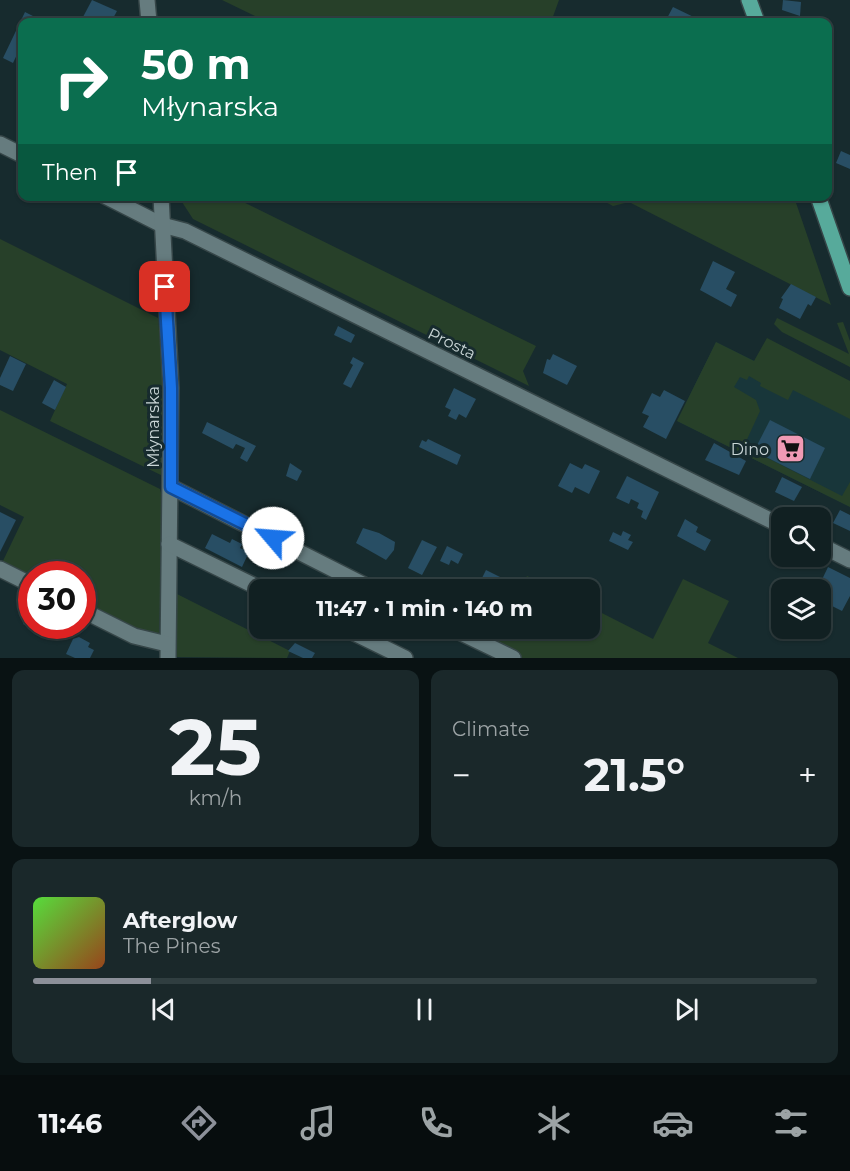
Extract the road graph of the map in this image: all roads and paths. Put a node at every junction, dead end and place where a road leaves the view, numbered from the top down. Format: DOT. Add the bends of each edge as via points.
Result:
graph roads {
  1 [pos="147,0"];
  2 [pos="749,0"];
  3 [pos="149,18"];
  4 [pos="756,18"];
  5 [pos="0,144"];
  6 [pos="18,153"];
  7 [pos="115,201"];
  8 [pos="161,201"];
  9 [pos="820,201"];
  10 [pos="162,225"];
  11 [pos="850,288"];
  12 [pos="171,487"];
  13 [pos="771,521"];
  14 [pos="169,544"];
  15 [pos="831,550"];
  16 [pos="850,560"];
  17 [pos="0,569"];
  18 [pos="18,578"];
  19 [pos="352,579"];
  20 [pos="249,583"];
  21 [pos="96,617"];
  22 [pos="366,639"];
  23 [pos="474,639"];
  24 [pos="167,651"];
  25 [pos="405,658"];
  26 [pos="513,658"];
  1 -- 3 [label="street"];
  2 -- 4 [label="main road"];
  5 -- 6 [label="street"];
  7 -- 10 [label="street, Prosta"];
  8 -- 10 [label="street, Młynarska"];
  9 -- 11 [label="main road"];
  10 -- 12 [label="street, Młynarska" via="170,358"];
  10 -- 13 [label="street, Prosta" via="186,231"];
  12 -- 14 [label="street, Młynarska"];
  12 -- 19 [label="street"];
  14 -- 20 [label="street"];
  14 -- 24 [label="street, Młynarska"];
  15 -- 16 [label="street"];
  17 -- 18 [label="street"];
  21 -- 24 [label="street"];
  22 -- 25 [label="street"];
  23 -- 26 [label="street"];
}
